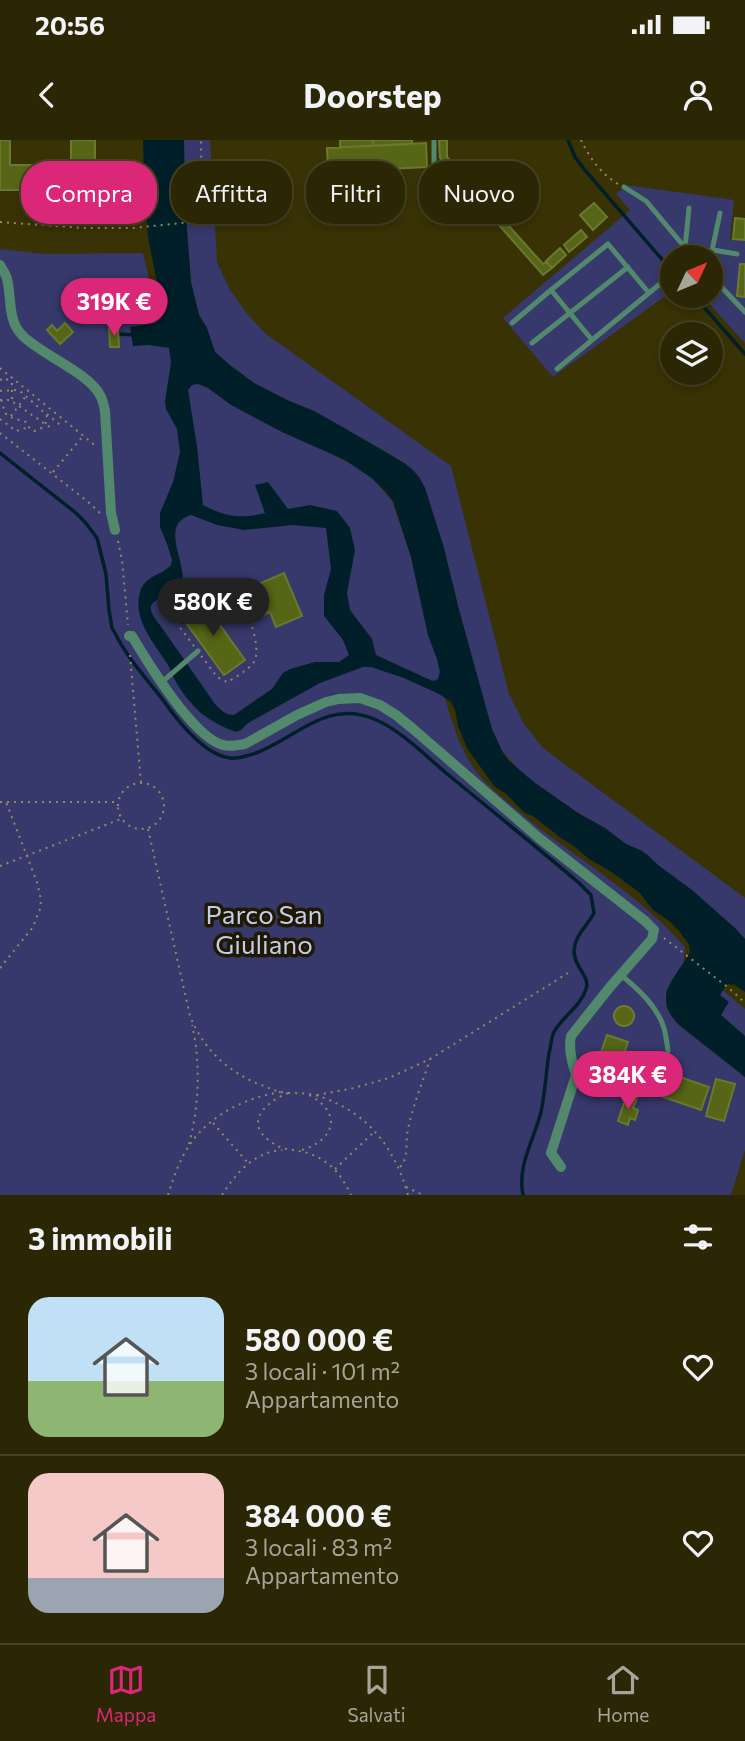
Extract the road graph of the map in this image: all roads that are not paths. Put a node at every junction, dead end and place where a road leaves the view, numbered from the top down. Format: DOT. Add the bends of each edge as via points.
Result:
graph roads {
  1 [pos="434,140"];
  2 [pos="434,161"];
  3 [pos="624,187"];
  4 [pos="689,208"];
  5 [pos="720,213"];
  6 [pos="683,245"];
  7 [pos="685,245"];
  8 [pos="713,245"];
  9 [pos="723,252"];
  10 [pos="737,254"];
  11 [pos="0,264"];
  12 [pos="628,267"];
  13 [pos="660,284"];
  14 [pos="723,289"];
  15 [pos="551,290"];
  16 [pos="649,293"];
  17 [pos="745,312"];
  18 [pos="570,313"];
  19 [pos="512,323"];
  20 [pos="592,340"];
  21 [pos="532,343"];
  22 [pos="557,369"];
  23 [pos="114,530"];
  24 [pos="129,636"];
  25 [pos="198,651"];
  26 [pos="166,679"];
  27 [pos="621,975"];
  28 [pos="668,1051"];
  29 [pos="561,1167"];
  1 -- 2 [label="lane"];
  3 -- 6 [label="lane" via="646,201"];
  4 -- 7 [label="lane"];
  5 -- 8 [label="lane"];
  9 -- 10 [label="lane"];
  11 -- 23 [label="street" via="16,327 90,382 100,395"];
  12 -- 15 [label="lane" via="608,244"];
  12 -- 16 [label="lane"];
  12 -- 18 [label="lane"];
  13 -- 16 [label="lane"];
  14 -- 17 [label="lane"];
  15 -- 18 [label="lane"];
  15 -- 19 [label="lane"];
  16 -- 20 [label="lane"];
  18 -- 20 [label="lane"];
  18 -- 21 [label="lane"];
  20 -- 22 [label="lane"];
  24 -- 26 [label="street"];
  25 -- 26 [label="lane"];
  26 -- 27 [label="street" via="192,722 223,745 245,744 297,715 339,699 360,698 396,715 654,930 652,939"];
  27 -- 28 [label="lane" via="653,1009 663,1026"];
  27 -- 29 [label="street" via="571,1036 576,1075 551,1153"];
}
